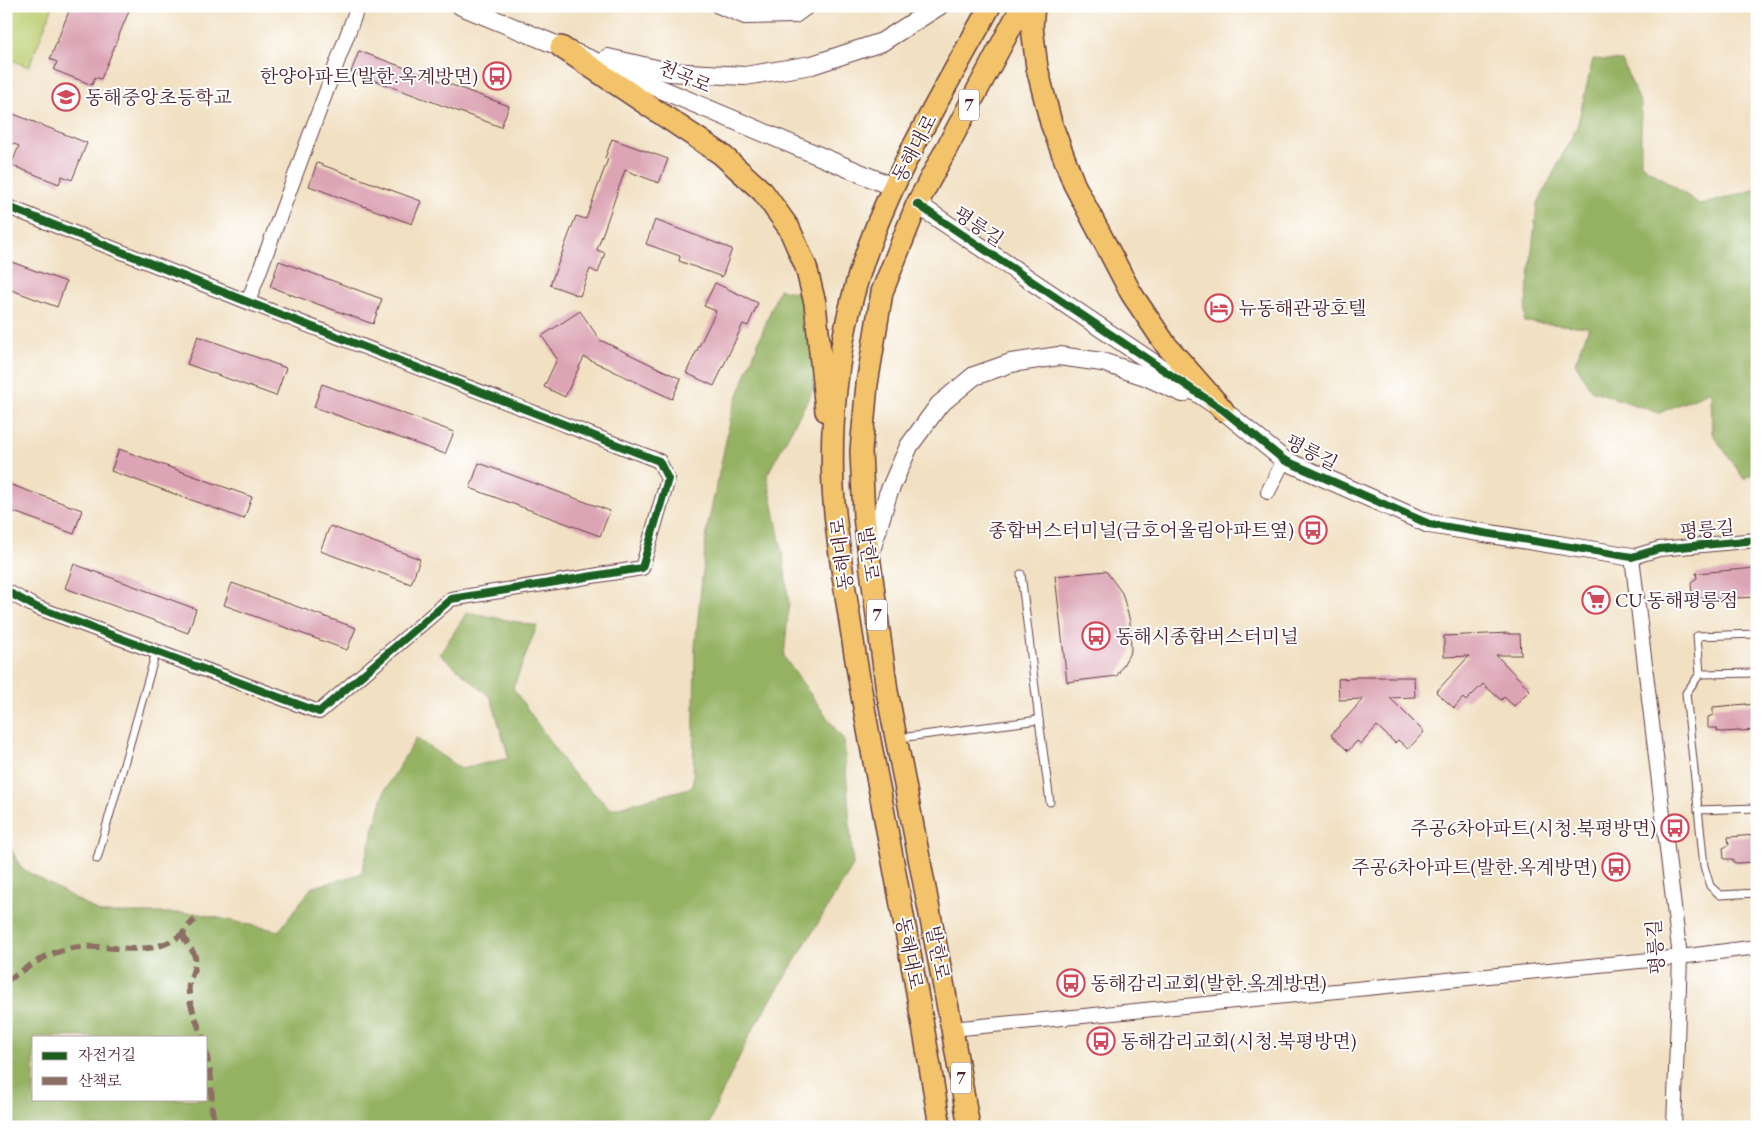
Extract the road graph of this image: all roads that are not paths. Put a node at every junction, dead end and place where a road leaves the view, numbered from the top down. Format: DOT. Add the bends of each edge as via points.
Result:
graph roads {
  1 [pos="358,6"];
  2 [pos="460,6"];
  3 [pos="718,6"];
  4 [pos="809,6"];
  5 [pos="939,6"];
  6 [pos="990,6"];
  7 [pos="1022,6"];
  8 [pos="1034,6"];
  9 [pos="561,47"];
  10 [pos="893,187"];
  11 [pos="917,204"];
  12 [pos="6,206"];
  13 [pos="248,302"];
  14 [pos="1223,410"];
  15 [pos="1284,460"];
  16 [pos="833,486"];
  17 [pos="1268,492"];
  18 [pos="1757,540"];
  19 [pos="869,557"];
  20 [pos="1632,557"];
  21 [pos="1021,574"];
  22 [pos="6,591"];
  23 [pos="1757,634"];
  24 [pos="156,652"];
  25 [pos="1757,673"];
  26 [pos="1700,674"];
  27 [pos="1039,720"];
  28 [pos="896,738"];
  29 [pos="1050,802"];
  30 [pos="1757,808"];
  31 [pos="1698,810"];
  32 [pos="97,859"];
  33 [pos="1757,893"];
  34 [pos="1757,947"];
  35 [pos="1680,957"];
  36 [pos="952,1029"];
  37 [pos="925,1032"];
  38 [pos="940,1127"];
  39 [pos="969,1127"];
  40 [pos="1674,1127"];
  1 -- 13 [label="street"];
  2 -- 9 [label="street, 천곡로"];
  3 -- 4 [label="street" via="745,17 795,16"];
  5 -- 9 [label="street" via="882,42 812,65 745,76 669,72"];
  6 -- 10 [label="main road, 동해대로 / 7"];
  7 -- 11 [label="main road, 발한로 / 7"];
  8 -- 14 [label="main road" via="1032,27 1037,68 1051,123 1074,184 1131,293 1166,345"];
  9 -- 10 [label="street, 천곡로"];
  9 -- 16 [label="main road" via="721,154 763,192 789,228 806,267 815,303"];
  10 -- 11 [label="main road"];
  10 -- 16 [label="main road, 동해대로 / 7" via="870,241 852,298 834,416"];
  11 -- 14 [label="street, 평릉길"];
  11 -- 19 [label="main road, 발한로 / 7" via="882,292 867,384 861,451"];
  12 -- 13 [label="street"];
  13 -- 24 [label="street" via="659,461 668,479 642,568 451,599 319,712"];
  14 -- 15 [label="street, 평릉길"];
  14 -- 19 [label="street" via="1145,376 1102,362 1058,356 1012,363 974,376 940,405 909,446 888,494"];
  15 -- 17 [label="street"];
  15 -- 20 [label="street, 평릉길" via="1429,524"];
  16 -- 37 [label="main road, 동해대로 / 7" via="840,559 858,676"];
  18 -- 20 [label="street, 평릉길" via="1659,549"];
  19 -- 28 [label="main road, 발한로 / 7"];
  20 -- 35 [label="street, 평릉길"];
  21 -- 27 [label="lane"];
  22 -- 24 [label="street" via="36,607"];
  23 -- 26 [label="lane" via="1697,636"];
  24 -- 32 [label="lane"];
  25 -- 26 [label="lane"];
  26 -- 31 [label="lane" via="1686,693"];
  27 -- 28 [label="lane"];
  27 -- 29 [label="lane"];
  28 -- 36 [label="main road, 발한로 / 7"];
  30 -- 31 [label="lane"];
  31 -- 33 [label="lane" via="1704,866 1710,886 1720,895"];
  34 -- 35 [label="street"];
  35 -- 36 [label="street"];
  35 -- 40 [label="street, 평릉길"];
  36 -- 37 [label="main road"];
  36 -- 39 [label="main road, 발한로 / 7"];
  37 -- 38 [label="main road, 동해대로 / 7"];
}
